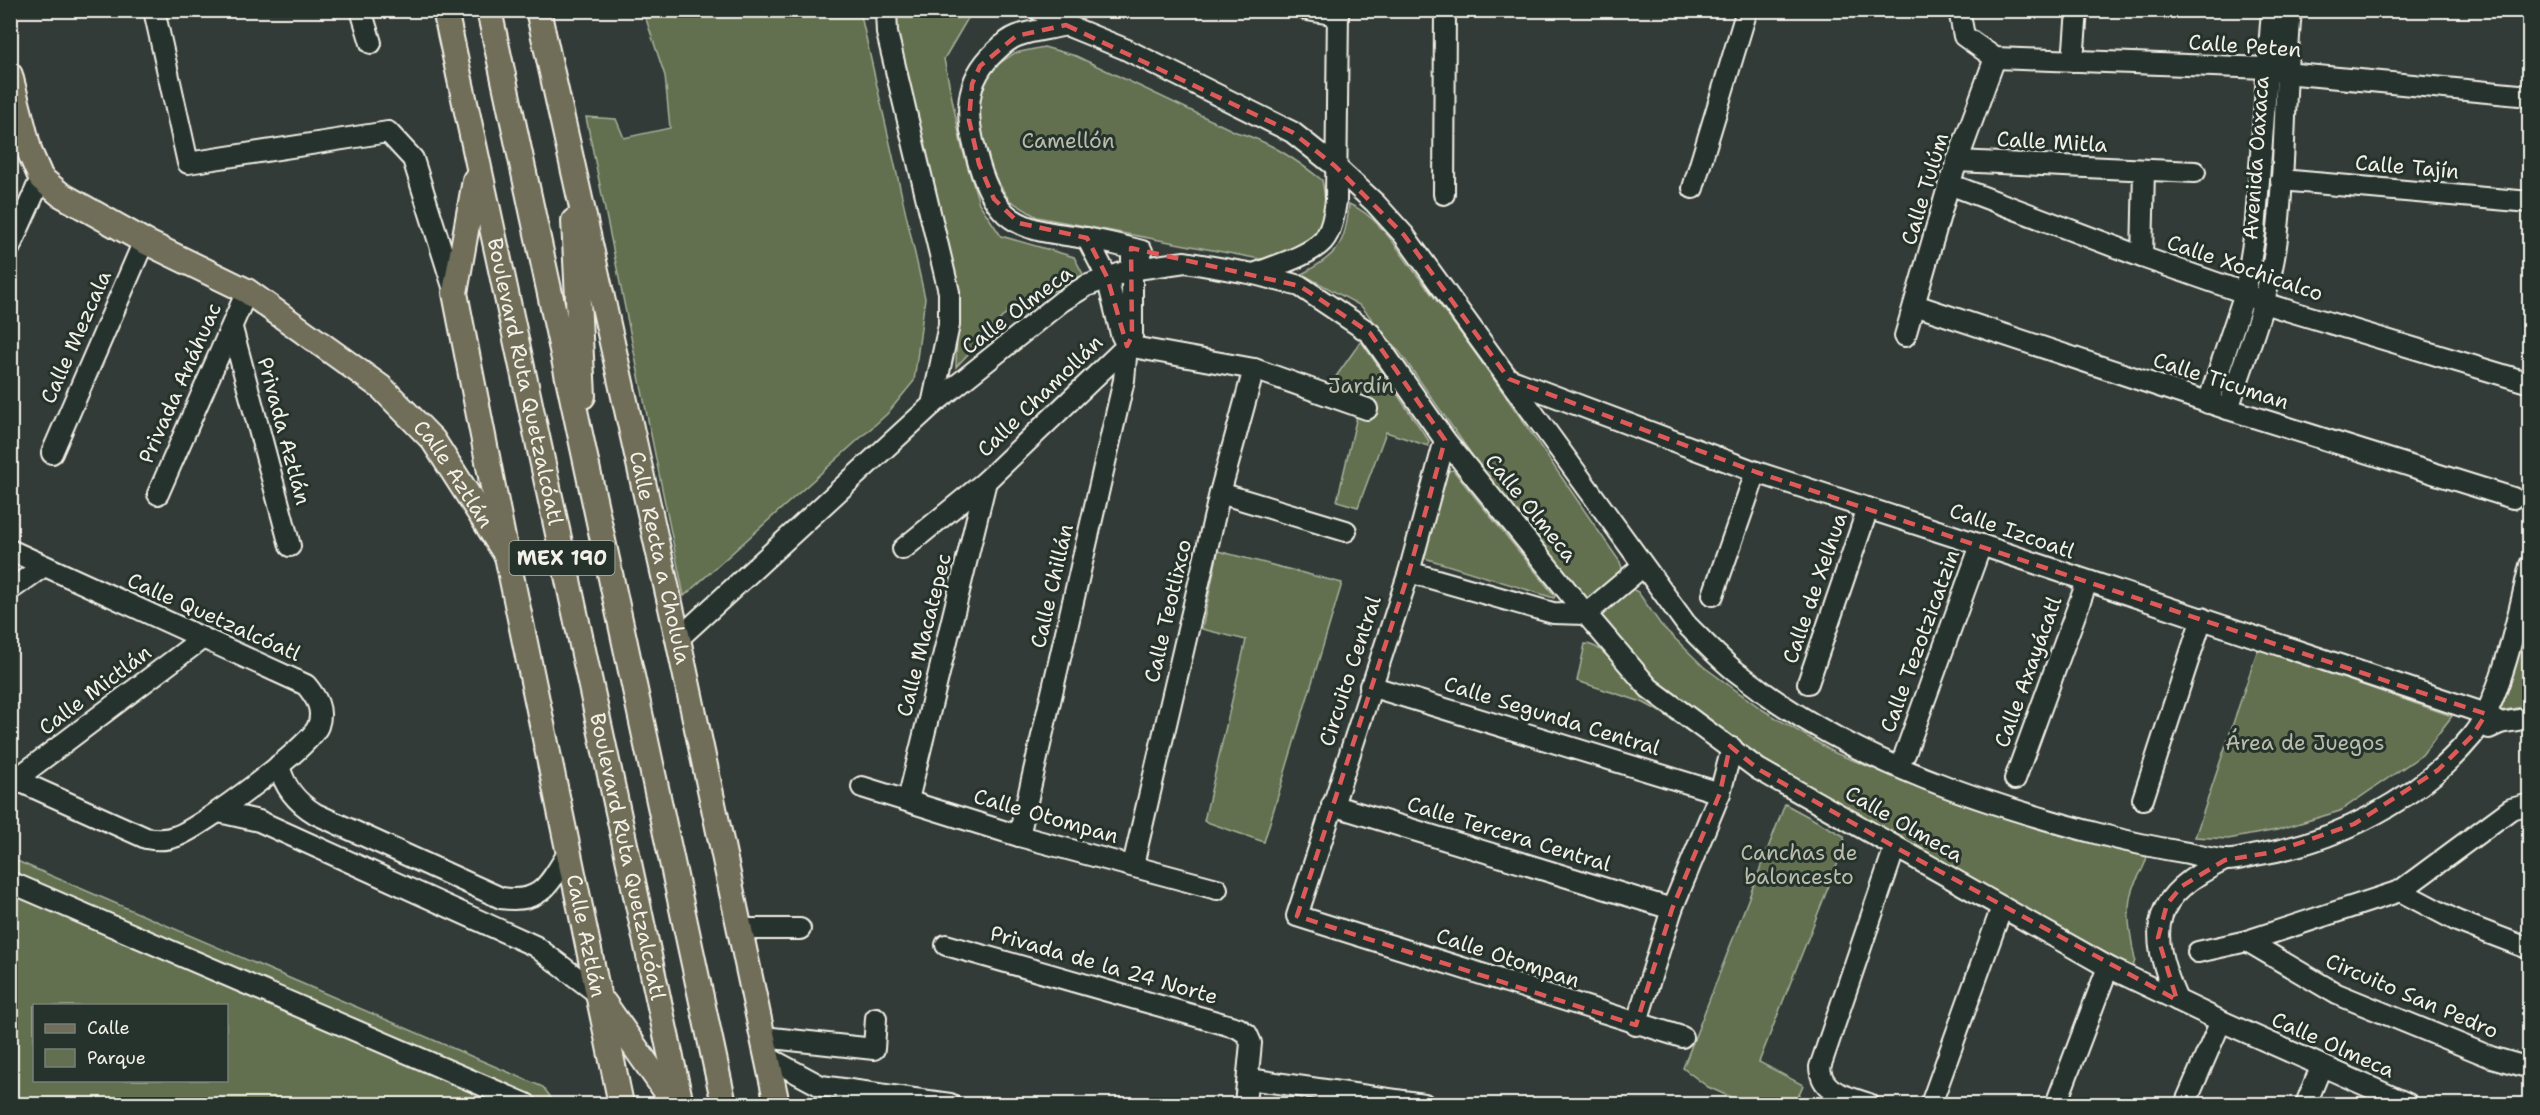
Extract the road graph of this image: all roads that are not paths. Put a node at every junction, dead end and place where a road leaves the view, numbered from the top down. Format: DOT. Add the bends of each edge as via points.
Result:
graph roads {
  1 [pos="154,10"];
  2 [pos="361,10"];
  3 [pos="445,10"];
  4 [pos="489,10"];
  5 [pos="538,10"];
  6 [pos="886,10"];
  7 [pos="1039,10"];
  8 [pos="1306,10"];
  9 [pos="1445,10"];
  10 [pos="1747,10"];
  11 [pos="1959,10"];
  12 [pos="2077,10"];
  13 [pos="2272,10"];
  14 [pos="2291,10"];
  15 [pos="1338,13"];
  16 [pos="1066,25"];
  17 [pos="371,43"];
  18 [pos="1995,58"];
  19 [pos="2073,62"];
  20 [pos="2276,71"];
  21 [pos="12,87"];
  22 [pos="2529,96"];
  23 [pos="570,148"];
  24 [pos="1957,161"];
  25 [pos="1335,166"];
  26 [pos="477,169"];
  27 [pos="2144,170"];
  28 [pos="2195,172"];
  29 [pos="41,178"];
  30 [pos="2281,180"];
  31 [pos="1949,184"];
  32 [pos="1693,188"];
  33 [pos="1444,194"];
  34 [pos="2529,202"];
  35 [pos="1087,238"];
  36 [pos="144,241"];
  37 [pos="10,247"];
  38 [pos="1132,249"];
  39 [pos="2142,257"];
  40 [pos="1185,262"];
  41 [pos="1130,270"];
  42 [pos="1254,274"];
  43 [pos="1107,277"];
  44 [pos="247,291"];
  45 [pos="454,293"];
  46 [pos="2246,293"];
  47 [pos="2263,303"];
  48 [pos="1915,305"];
  49 [pos="232,327"];
  50 [pos="1905,336"];
  51 [pos="1127,346"];
  52 [pos="1254,369"];
  53 [pos="1509,379"];
  54 [pos="2529,383"];
  55 [pos="2208,403"];
  56 [pos="932,405"];
  57 [pos="1367,409"];
  58 [pos="2228,410"];
  59 [pos="1445,440"];
  60 [pos="52,453"];
  61 [pos="587,470"];
  62 [pos="1756,472"];
  63 [pos="986,481"];
  64 [pos="1221,493"];
  65 [pos="158,494"];
  66 [pos="2513,498"];
  67 [pos="1868,508"];
  68 [pos="1346,531"];
  69 [pos="1981,545"];
  70 [pos="290,546"];
  71 [pos="903,549"];
  72 [pos="10,550"];
  73 [pos="507,556"];
  74 [pos="2529,565"];
  75 [pos="44,566"];
  76 [pos="1643,566"];
  77 [pos="1409,572"];
  78 [pos="2087,582"];
  79 [pos="10,591"];
  80 [pos="1713,595"];
  81 [pos="1586,614"];
  82 [pos="2202,618"];
  83 [pos="203,638"];
  84 [pos="678,639"];
  85 [pos="1808,683"];
  86 [pos="1370,686"];
  87 [pos="2529,718"];
  88 [pos="2493,719"];
  89 [pos="1732,748"];
  90 [pos="1905,754"];
  91 [pos="279,765"];
  92 [pos="13,778"];
  93 [pos="2015,780"];
  94 [pos="862,787"];
  95 [pos="1720,793"];
  96 [pos="2143,799"];
  97 [pos="908,800"];
  98 [pos="2529,804"];
  99 [pos="1332,805"];
  100 [pos="219,812"];
  101 [pos="326,820"];
  102 [pos="1019,836"];
  103 [pos="313,847"];
  104 [pos="1895,847"];
  105 [pos="569,852"];
  106 [pos="2225,860"];
  107 [pos="1133,865"];
  108 [pos="10,882"];
  109 [pos="1217,890"];
  110 [pos="2400,891"];
  111 [pos="2002,907"];
  112 [pos="1672,909"];
  113 [pos="1297,916"];
  114 [pos="740,929"];
  115 [pos="800,929"];
  116 [pos="2247,941"];
  117 [pos="946,945"];
  118 [pos="2529,949"];
  119 [pos="2198,952"];
  120 [pos="2108,967"];
  121 [pos="597,993"];
  122 [pos="2177,1000"];
  123 [pos="876,1018"];
  124 [pos="2221,1021"];
  125 [pos="1636,1024"];
  126 [pos="1682,1037"];
  127 [pos="765,1047"];
  128 [pos="2321,1067"];
  129 [pos="2529,1068"];
  130 [pos="1249,1079"];
  131 [pos="491,1096"];
  132 [pos="526,1104"];
  133 [pos="621,1104"];
  134 [pos="675,1104"];
  135 [pos="681,1104"];
  136 [pos="724,1104"];
  137 [pos="777,1104"];
  138 [pos="950,1104"];
  139 [pos="1245,1104"];
  140 [pos="1424,1104"];
  141 [pos="1869,1104"];
  142 [pos="1931,1104"];
  143 [pos="2056,1104"];
  144 [pos="2185,1104"];
  145 [pos="2306,1104"];
  146 [pos="2408,1104"];
  1 -- 45 [label="street" via="188,164 388,132 413,159"];
  2 -- 17 [label="street"];
  3 -- 26 [label="main road, Boulevard Ruta Quetzalcóatl / MEX 190"];
  4 -- 61 [label="main road, MEX 190"];
  5 -- 23 [label="main road, Calle Recta a Cholula"];
  6 -- 56 [label="street" via="887,33 949,292 949,326"];
  7 -- 16 [label="street, Calle Olmeca"];
  8 -- 15 [label="street"];
  9 -- 33 [label="street"];
  10 -- 32 [label="street"];
  11 -- 18 [label="street" via="1964,36"];
  12 -- 19 [label="street"];
  13 -- 20 [label="street, Avenida Oaxaca"];
  14 -- 20 [label="street, Avenida Oaxaca"];
  15 -- 25 [label="street"];
  16 -- 25 [label="street, Calle Olmeca" via="1125,49 1292,132"];
  16 -- 35 [label="street" via="1016,36 980,66 969,100 969,120 979,164 994,199 1006,214 1033,229"];
  18 -- 19 [label="street, Calle Peten"];
  18 -- 24 [label="street, Calle Tulúm"];
  19 -- 20 [label="street, Calle Peten"];
  20 -- 22 [label="street, Calle Peten"];
  20 -- 30 [label="street, Avenida Oaxaca"];
  20 -- 46 [label="street, Avenida Oaxaca"];
  21 -- 29 [label="main road, Calle Aztlán"];
  23 -- 61 [label="main road"];
  23 -- 84 [label="main road, Calle Recta a Cholula"];
  24 -- 27 [label="street, Calle Mitla"];
  24 -- 31 [label="street, Calle Tulúm"];
  25 -- 42 [label="street" via="1336,201 1332,225 1323,241 1298,257"];
  25 -- 53 [label="street, Calle Olmeca" via="1404,235"];
  26 -- 45 [label="main road"];
  26 -- 135 [label="main road, Boulevard Ruta Quetzalcóatl / MEX 190"];
  27 -- 28 [label="street, Calle Mitla"];
  27 -- 39 [label="street"];
  29 -- 36 [label="main road, Calle Aztlán" via="60,194"];
  29 -- 37 [label="street"];
  30 -- 34 [label="street, Calle Tajín"];
  30 -- 47 [label="street, Avenida Oaxaca" via="2277,240"];
  31 -- 39 [label="street, Calle Xochicalco"];
  31 -- 48 [label="street, Calle Tulúm"];
  35 -- 38 [label="street"];
  35 -- 43 [label="street, Calle Chillán"];
  36 -- 44 [label="main road, Calle Aztlán"];
  36 -- 60 [label="street, Calle Mezcala"];
  38 -- 40 [label="street"];
  38 -- 41 [label="street, Calle Chillán"];
  39 -- 46 [label="street, Calle Xochicalco"];
  40 -- 41 [label="street, Calle Olmeca"];
  40 -- 42 [label="street, Calle Olmeca"];
  41 -- 43 [label="street, Calle Olmeca"];
  41 -- 51 [label="street, Calle Chillán" via="1132,336"];
  42 -- 59 [label="street, Calle Olmeca" via="1300,286 1370,333"];
  43 -- 51 [label="street, Calle Chillán"];
  43 -- 56 [label="street, Calle Olmeca" via="1062,301"];
  44 -- 49 [label="street, Privada Anáhuac"];
  44 -- 73 [label="main road, Calle Aztlán" via="382,388 433,440"];
  45 -- 73 [label="main road"];
  46 -- 47 [label="street, Calle Xochicalco"];
  46 -- 55 [label="street, Avenida Oaxaca"];
  47 -- 54 [label="street, Calle Xochicalco"];
  47 -- 58 [label="street, Avenida Oaxaca"];
  48 -- 50 [label="street, Calle Tulúm"];
  48 -- 55 [label="street, Calle Ticuman"];
  49 -- 65 [label="street, Privada Anáhuac"];
  49 -- 70 [label="street, Privada Aztlán"];
  51 -- 52 [label="street"];
  51 -- 63 [label="street, Calle Chamollán"];
  51 -- 102 [label="street, Calle Chillán" via="1124,380"];
  52 -- 57 [label="street"];
  52 -- 64 [label="street, Calle Teotlixco"];
  53 -- 62 [label="street, Calle Izcoatl"];
  53 -- 76 [label="street, Calle Olmeca"];
  55 -- 58 [label="street, Calle Ticuman"];
  56 -- 84 [label="street, Calle Olmeca"];
  58 -- 66 [label="street, Calle Ticuman"];
  59 -- 77 [label="street, Circuito Central"];
  59 -- 81 [label="street, Calle Olmeca"];
  61 -- 136 [label="main road, MEX 190"];
  62 -- 67 [label="street, Calle Izcoatl"];
  62 -- 80 [label="street"];
  63 -- 71 [label="street, Calle Chamollán"];
  63 -- 97 [label="street, Calle Macatepec"];
  64 -- 68 [label="street"];
  64 -- 107 [label="street, Calle Teotlixco"];
  67 -- 69 [label="street, Calle Izcoatl"];
  67 -- 85 [label="street, Calle de Xelhua"];
  69 -- 78 [label="street, Calle Izcoatl"];
  69 -- 90 [label="street, Calle Tezotzicatzin"];
  72 -- 75 [label="street, Calle Quetzalcóatl"];
  73 -- 105 [label="main road, Calle Aztlán"];
  74 -- 88 [label="street"];
  75 -- 79 [label="street"];
  75 -- 83 [label="street, Calle Quetzalcóatl"];
  76 -- 81 [label="street"];
  76 -- 106 [label="street, Calle Olmeca" via="1686,624 1729,666 1835,739 1900,769 2006,807 2132,843"];
  77 -- 81 [label="street" via="1553,613"];
  77 -- 86 [label="street, Circuito Central"];
  78 -- 82 [label="street, Calle Izcoatl"];
  78 -- 93 [label="street, Calle Axayácatl"];
  81 -- 89 [label="street, Calle Olmeca" via="1649,688"];
  82 -- 88 [label="street, Calle Izcoatl"];
  82 -- 96 [label="street"];
  83 -- 91 [label="street, Calle Quetzalcóatl" via="306,685 316,696 320,716 317,728"];
  83 -- 92 [label="street, Calle Mictlán"];
  84 -- 114 [label="main road, Calle Recta a Cholula"];
  86 -- 95 [label="street, Calle Segunda Central"];
  86 -- 99 [label="street, Circuito Central"];
  87 -- 88 [label="street"];
  88 -- 106 [label="street, Calle Olmeca" via="2404,796 2355,824 2292,847"];
  89 -- 95 [label="street"];
  89 -- 104 [label="street, Calle Olmeca" via="1758,769"];
  91 -- 100 [label="street, Calle Quetzalcóatl"];
  91 -- 101 [label="street" via="293,796"];
  92 -- 100 [label="street, Calle Quetzalcóatl" via="146,838 176,836"];
  94 -- 97 [label="street, Calle Otompan"];
  95 -- 112 [label="street"];
  97 -- 102 [label="street, Calle Otompan"];
  98 -- 110 [label="street" via="2511,809"];
  99 -- 112 [label="street, Calle Tercera Central"];
  99 -- 113 [label="street, Circuito Central"];
  100 -- 103 [label="street" via="260,821"];
  101 -- 103 [label="street"];
  101 -- 105 [label="street" via="501,898 518,900 544,890"];
  102 -- 107 [label="street, Calle Otompan"];
  103 -- 121 [label="street" via="534,946"];
  104 -- 111 [label="street, Calle Olmeca"];
  104 -- 141 [label="street" via="1820,1066 1820,1079 1829,1089"];
  105 -- 121 [label="main road, Calle Aztlán"];
  106 -- 122 [label="street" via="2190,879 2162,915 2159,949"];
  107 -- 109 [label="street, Calle Otompan"];
  108 -- 131 [label="street"];
  110 -- 116 [label="street"];
  110 -- 118 [label="street" via="2457,921"];
  111 -- 120 [label="street, Calle Olmeca"];
  111 -- 142 [label="street"];
  112 -- 125 [label="street"];
  113 -- 125 [label="street, Calle Otompan"];
  114 -- 115 [label="street"];
  114 -- 127 [label="main road, Calle Recta a Cholula"];
  116 -- 119 [label="street"];
  116 -- 129 [label="street, Circuito San Pedro" via="2337,994 2491,1057"];
  117 -- 130 [label="street, Privada de la 24 Norte" via="1238,1028 1251,1043"];
  120 -- 122 [label="street, Calle Olmeca"];
  120 -- 143 [label="street"];
  121 -- 133 [label="main road, Calle Aztlán"];
  121 -- 134 [label="main road"];
  122 -- 124 [label="street, Calle Olmeca"];
  123 -- 127 [label="street" via="874,1049"];
  124 -- 128 [label="street, Calle Olmeca"];
  124 -- 144 [label="street"];
  125 -- 126 [label="street, Calle Otompan"];
  127 -- 137 [label="main road, Calle Recta a Cholula"];
  127 -- 138 [label="street" via="821,1086"];
  128 -- 145 [label="street"];
  128 -- 146 [label="street, Calle Olmeca"];
  130 -- 139 [label="street"];
  130 -- 140 [label="street"];
  131 -- 132 [label="street"];
}
